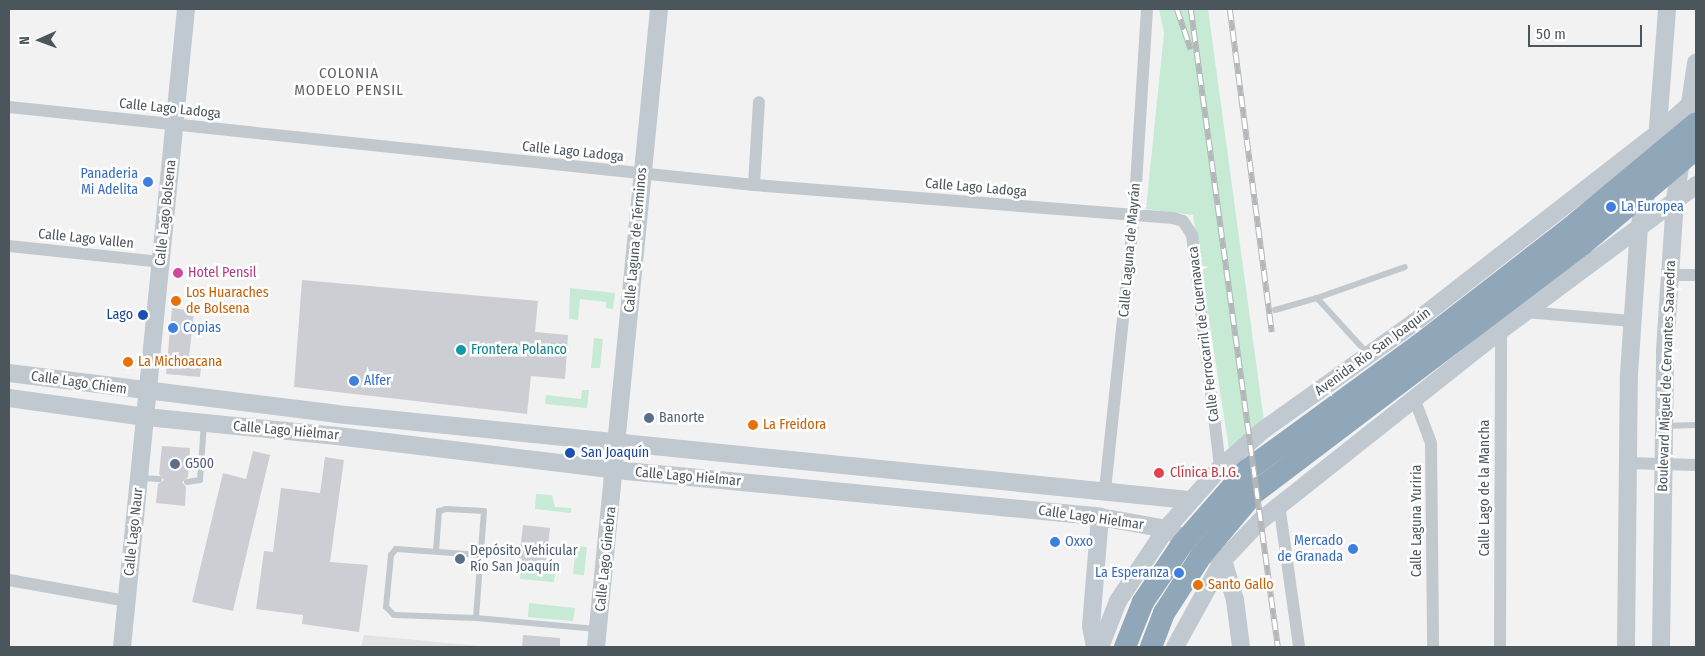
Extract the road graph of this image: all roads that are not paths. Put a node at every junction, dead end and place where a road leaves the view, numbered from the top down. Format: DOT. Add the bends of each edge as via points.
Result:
graph roads {
  1 [pos="186,9"];
  2 [pos="659,9"];
  3 [pos="1147,9"];
  4 [pos="1667,9"];
  5 [pos="1696,63"];
  6 [pos="759,102"];
  7 [pos="9,107"];
  8 [pos="1694,110"];
  9 [pos="175,124"];
  10 [pos="1658,133"];
  11 [pos="1696,149"];
  12 [pos="642,174"];
  13 [pos="754,185"];
  14 [pos="1696,186"];
  15 [pos="1676,200"];
  16 [pos="1134,216"];
  17 [pos="1639,229"];
  18 [pos="9,246"];
  19 [pos="160,262"];
  20 [pos="1405,267"];
  21 [pos="1670,275"];
  22 [pos="1696,275"];
  23 [pos="1316,298"];
  24 [pos="1275,310"];
  25 [pos="1525,312"];
  26 [pos="1419,319"];
  27 [pos="1632,321"];
  28 [pos="1501,330"];
  29 [pos="1369,355"];
  30 [pos="1452,371"];
  31 [pos="9,373"];
  32 [pos="148,393"];
  33 [pos="9,398"];
  34 [pos="1414,398"];
  35 [pos="146,417"];
  36 [pos="204,423"];
  37 [pos="1696,425"];
  38 [pos="1663,426"];
  39 [pos="618,443"];
  40 [pos="1627,463"];
  41 [pos="1663,465"];
  42 [pos="1696,465"];
  43 [pos="1220,468"];
  44 [pos="616,470"];
  45 [pos="139,478"];
  46 [pos="159,479"];
  47 [pos="187,482"];
  48 [pos="1105,490"];
  49 [pos="1189,500"];
  50 [pos="1280,504"];
  51 [pos="1100,517"];
  52 [pos="1166,529"];
  53 [pos="436,551"];
  54 [pos="481,554"];
  55 [pos="1223,560"];
  56 [pos="9,580"];
  57 [pos="127,601"];
  58 [pos="476,618"];
  59 [pos="598,630"];
  60 [pos="122,647"];
  61 [pos="596,647"];
  62 [pos="1095,647"];
  63 [pos="1100,647"];
  64 [pos="1125,647"];
  65 [pos="1151,647"];
  66 [pos="1176,647"];
  67 [pos="1242,647"];
  68 [pos="1300,647"];
  69 [pos="1433,647"];
  70 [pos="1500,647"];
  71 [pos="1626,647"];
  72 [pos="1661,647"];
  1 -- 9 [label="street, Calle Lago Bolsena"];
  2 -- 12 [label="street, Calle Laguna de Términos"];
  3 -- 16 [label="street, Calle Laguna de Mayrán"];
  4 -- 10 [label="street"];
  5 -- 8 [label="street, Boulevard Miguel de Cervantes Saavedra"];
  6 -- 13 [label="street"];
  7 -- 9 [label="street, Calle Lago Ladoga"];
  8 -- 10 [label="street, Avenida Río San Joaquín"];
  8 -- 15 [label="street, Boulevard Miguel de Cervantes Saavedra"];
  8 -- 64 [label="highway, Avenida Río San Joaquín" via="1569,229 1435,333 1246,472 1182,543 1143,602"];
  9 -- 12 [label="street, Calle Lago Ladoga"];
  9 -- 19 [label="street, Calle Lago Bolsena"];
  10 -- 17 [label="street"];
  10 -- 26 [label="street, Avenida Río San Joaquín"];
  11 -- 65 [label="highway" via="1582,244 1254,493 1201,556 1164,613"];
  12 -- 13 [label="street, Calle Lago Ladoga"];
  12 -- 39 [label="street, Calle Laguna de Términos"];
  13 -- 16 [label="street, Calle Lago Ladoga"];
  14 -- 15 [label="street"];
  15 -- 17 [label="street"];
  15 -- 21 [label="street, Boulevard Miguel de Cervantes Saavedra"];
  16 -- 43 [label="street, Calle Ferrocarril de Cuernavaca" via="1174,218 1188,226 1192,235"];
  16 -- 48 [label="street, Calle Laguna de Mayrán"];
  17 -- 25 [label="street"];
  17 -- 27 [label="street"];
  18 -- 19 [label="street, Calle Lago Vallen"];
  19 -- 32 [label="street, Calle Lago Bolsena"];
  20 -- 23 [label="lane"];
  21 -- 22 [label="street"];
  21 -- 38 [label="street, Boulevard Miguel de Cervantes Saavedra"];
  23 -- 24 [label="lane"];
  23 -- 29 [label="lane"];
  25 -- 27 [label="street"];
  25 -- 28 [label="street"];
  26 -- 29 [label="street, Avenida Río San Joaquín"];
  26 -- 30 [label="street" via="1421,338 1432,354"];
  27 -- 40 [label="street"];
  28 -- 30 [label="street"];
  28 -- 70 [label="street, Calle Lago de la Mancha"];
  29 -- 34 [label="street" via="1384,360"];
  29 -- 43 [label="street, Avenida Río San Joaquín" via="1262,431"];
  30 -- 34 [label="street"];
  31 -- 32 [label="street, Calle Lago Chiem"];
  32 -- 35 [label="street, Calle Lago Bolsena"];
  32 -- 39 [label="street, Calle Lago Hielmar"];
  33 -- 35 [label="street, Calle Lago Chiem"];
  34 -- 50 [label="street"];
  34 -- 69 [label="street, Calle Laguna Yuriria" via="1431,443"];
  35 -- 36 [label="street, Calle Lago Hielmar"];
  35 -- 45 [label="street, Calle Lago Naur"];
  36 -- 44 [label="street, Calle Lago Hielmar"];
  36 -- 47 [label="lane" via="200,480"];
  37 -- 38 [label="lane"];
  38 -- 41 [label="street, Boulevard Miguel de Cervantes Saavedra"];
  39 -- 44 [label="street, Calle Laguna de Términos"];
  39 -- 48 [label="street, Calle Lago Hielmar"];
  40 -- 41 [label="street"];
  40 -- 71 [label="street"];
  41 -- 42 [label="street"];
  41 -- 72 [label="street, Boulevard Miguel de Cervantes Saavedra"];
  43 -- 49 [label="street, Avenida Río San Joaquín"];
  44 -- 51 [label="street, Calle Lago Hielmar"];
  44 -- 59 [label="street, Calle Lago Ginebra"];
  45 -- 46 [label="lane"];
  45 -- 57 [label="street, Calle Lago Naur"];
  48 -- 49 [label="street, Calle Lago Hielmar"];
  49 -- 52 [label="street, Avenida Río San Joaquín"];
  50 -- 55 [label="street"];
  50 -- 68 [label="street"];
  51 -- 52 [label="street, Calle Lago Hielmar"];
  51 -- 62 [label="street" via="1091,626"];
  52 -- 55 [label="street, Calle Lago Hielmar"];
  52 -- 63 [label="street, Avenida Río San Joaquín" via="1118,601"];
  53 -- 54 [label="lane"];
  53 -- 54 [label="lane" via="439,511 446,508 484,511"];
  53 -- 58 [label="lane" via="401,548 393,551 386,607 394,615"];
  54 -- 58 [label="lane"];
  55 -- 66 [label="street"];
  55 -- 67 [label="street" via="1235,600"];
  56 -- 57 [label="street"];
  57 -- 60 [label="street, Calle Lago Naur"];
  58 -- 59 [label="lane"];
  59 -- 61 [label="street, Calle Lago Ginebra"];
}
